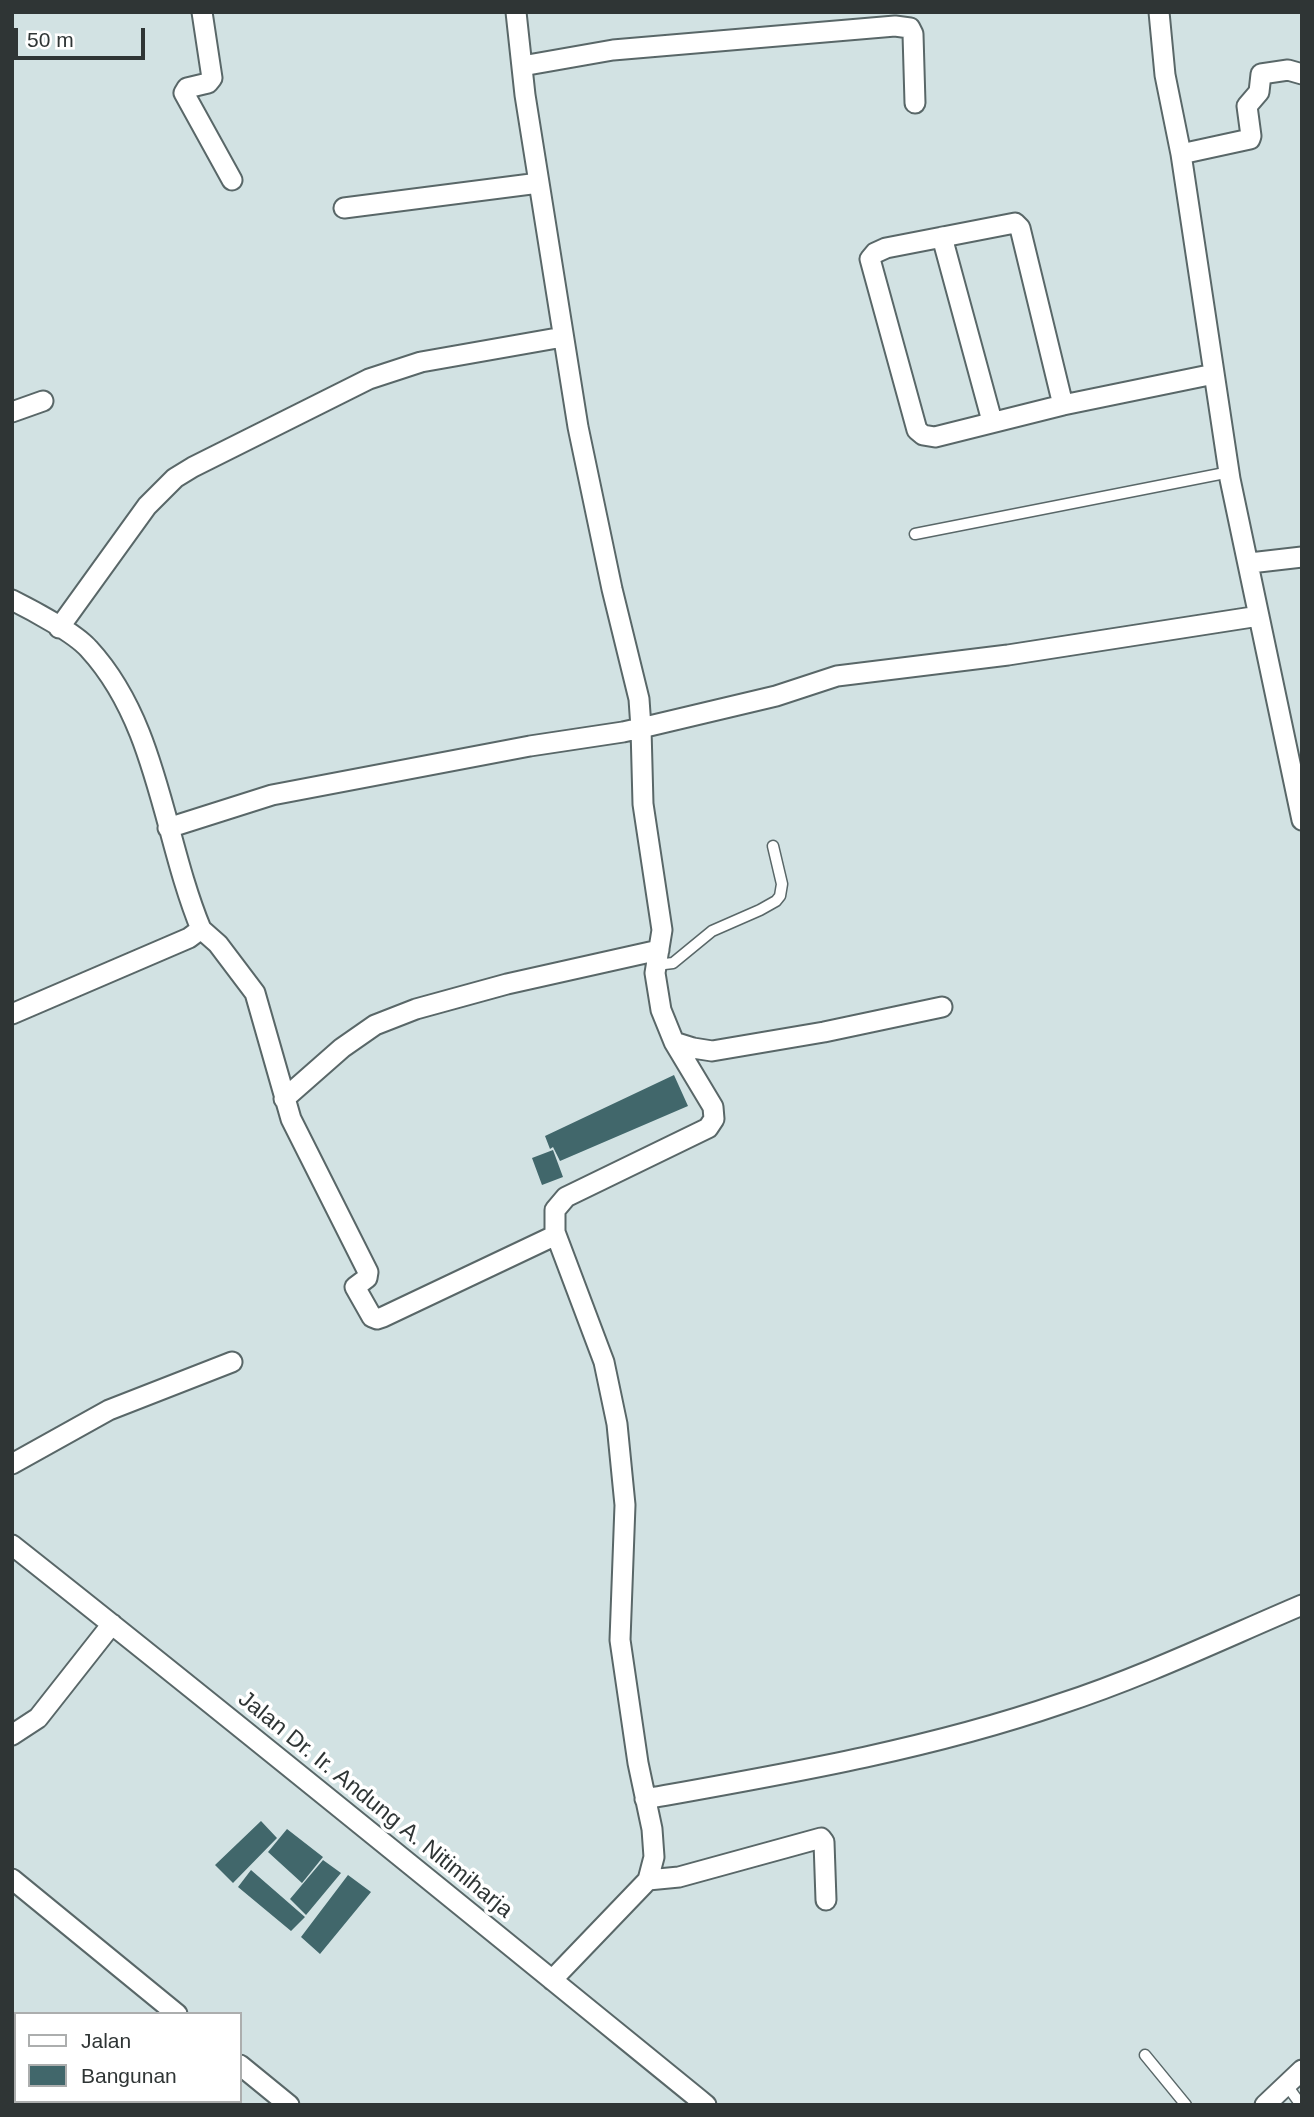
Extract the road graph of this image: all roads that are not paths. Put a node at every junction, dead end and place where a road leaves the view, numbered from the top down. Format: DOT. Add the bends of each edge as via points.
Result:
graph roads {
  1 [pos="202,12"];
  2 [pos="516,12"];
  3 [pos="1159,12"];
  4 [pos="522,66"];
  5 [pos="1302,74"];
  6 [pos="915,103"];
  7 [pos="1181,154"];
  8 [pos="232,180"];
  9 [pos="539,183"];
  10 [pos="344,208"];
  11 [pos="942,236"];
  12 [pos="563,337"];
  13 [pos="1214,374"];
  14 [pos="43,401"];
  15 [pos="1063,405"];
  16 [pos="12,412"];
  17 [pos="992,421"];
  18 [pos="1230,472"];
  19 [pos="915,534"];
  20 [pos="1302,557"];
  21 [pos="1250,563"];
  22 [pos="12,600"];
  23 [pos="1259,616"];
  24 [pos="59,628"];
  25 [pos="641,728"];
  26 [pos="1302,820"];
  27 [pos="168,828"];
  28 [pos="773,846"];
  29 [pos="201,929"];
  30 [pos="657,957"];
  31 [pos="942,1007"];
  32 [pos="12,1014"];
  33 [pos="674,1042"];
  34 [pos="284,1099"];
  35 [pos="556,1235"];
  36 [pos="232,1362"];
  37 [pos="12,1464"];
  38 [pos="12,1545"];
  39 [pos="1302,1605"];
  40 [pos="112,1624"];
  41 [pos="12,1735"];
  42 [pos="645,1798"];
  43 [pos="12,1879"];
  44 [pos="648,1880"];
  45 [pos="826,1900"];
  46 [pos="552,1980"];
  47 [pos="175,2012"];
  48 [pos="1145,2055"];
  49 [pos="242,2067"];
  50 [pos="1302,2070"];
  51 [pos="1286,2084"];
  52 [pos="289,2105"];
  53 [pos="705,2105"];
  54 [pos="1186,2105"];
  55 [pos="1265,2105"];
  56 [pos="1301,2105"];
  1 -- 8 [label="street" via="212,78 184,93"];
  2 -- 4 [label="street"];
  3 -- 7 [label="street"];
  4 -- 6 [label="street" via="613,50 895,26 910,28 913,34"];
  4 -- 9 [label="street"];
  5 -- 7 [label="street" via="1288,70 1261,74 1259,92 1247,107 1250,139"];
  7 -- 13 [label="street"];
  9 -- 10 [label="street"];
  9 -- 12 [label="street"];
  11 -- 15 [label="street" via="1009,223 1020,228"];
  11 -- 17 [label="street"];
  11 -- 17 [label="street" via="886,248 870,259 917,430 935,437"];
  12 -- 24 [label="street" via="421,362 369,379 193,467 147,506"];
  12 -- 25 [label="street" via="612,589 639,699"];
  13 -- 15 [label="street"];
  13 -- 18 [label="street"];
  14 -- 16 [label="street"];
  15 -- 17 [label="street"];
  18 -- 19 [label="lane"];
  18 -- 21 [label="street"];
  20 -- 21 [label="street"];
  21 -- 23 [label="street"];
  22 -- 24 [label="street"];
  23 -- 25 [label="street" via="837,676 776,696"];
  23 -- 26 [label="street"];
  24 -- 27 [label="street" via="87,647 124,696"];
  25 -- 27 [label="street" via="272,795"];
  25 -- 30 [label="street" via="643,804 662,930"];
  27 -- 29 [label="street"];
  28 -- 30 [label="lane" via="782,884 776,901 712,931 673,963"];
  29 -- 32 [label="street" via="189,939"];
  29 -- 34 [label="street" via="255,993"];
  30 -- 33 [label="street" via="654,973 661,1010"];
  30 -- 34 [label="street" via="507,984 415,1009 375,1025"];
  31 -- 33 [label="street" via="712,1051"];
  33 -- 35 [label="street" via="713,1107 714,1119 708,1128 566,1197 555,1210"];
  34 -- 35 [label="street" via="368,1272 355,1287 372,1317 383,1317"];
  35 -- 42 [label="street" via="604,1362 617,1424 625,1505 620,1640"];
  36 -- 37 [label="street" via="109,1410"];
  38 -- 40 [label="street, Jalan Dr. Ir. Andung A. Nitimiharja"];
  39 -- 42 [label="street" via="1034,1713 899,1751"];
  40 -- 41 [label="street" via="38,1718"];
  40 -- 46 [label="street, Jalan Dr. Ir. Andung A. Nitimiharja"];
  42 -- 44 [label="street" via="654,1857"];
  43 -- 47 [label="street"];
  44 -- 45 [label="street" via="678,1877 821,1838"];
  44 -- 46 [label="street"];
  46 -- 53 [label="street, Jalan Dr. Ir. Andung A. Nitimiharja"];
  48 -- 54 [label="lane"];
  49 -- 52 [label="street"];
  50 -- 51 [label="street"];
  51 -- 55 [label="street"];
  51 -- 56 [label="lane"];
}
